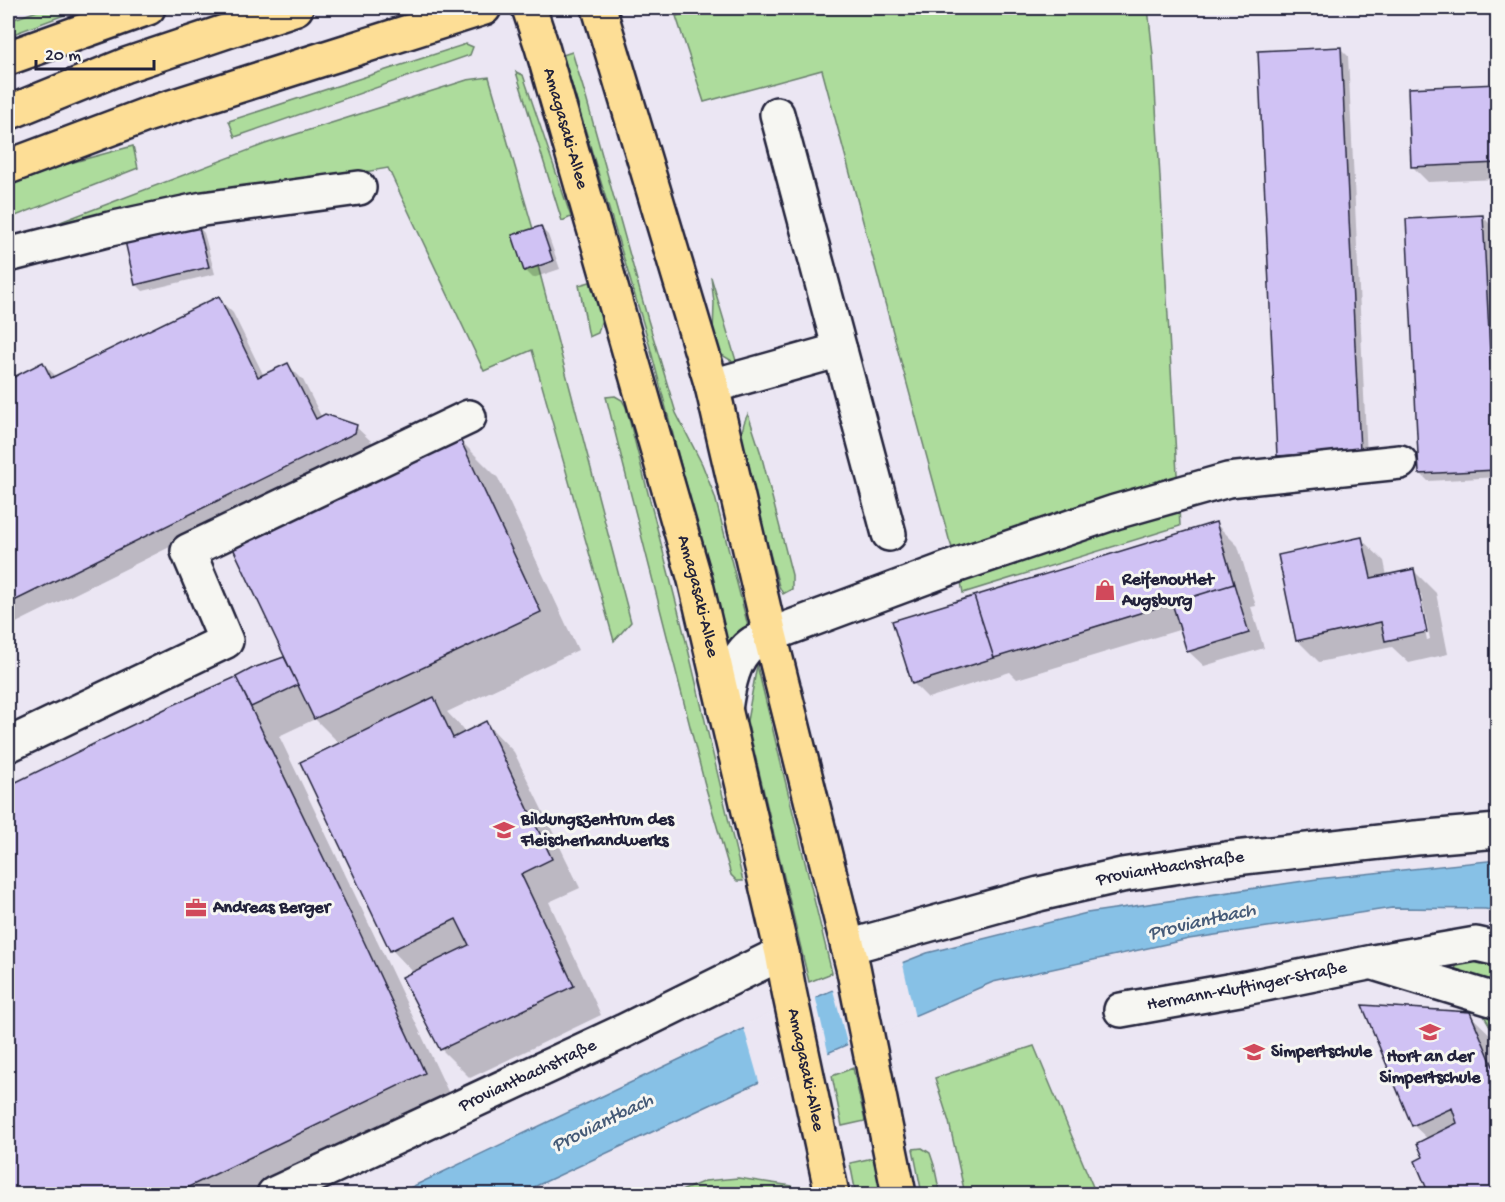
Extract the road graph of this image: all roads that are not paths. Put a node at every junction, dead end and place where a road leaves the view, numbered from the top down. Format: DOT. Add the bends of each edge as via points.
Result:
graph roads {
  1 [pos="148,8"];
  2 [pos="296,8"];
  3 [pos="484,8"];
  4 [pos="529,8"];
  5 [pos="599,8"];
  6 [pos="8,58"];
  7 [pos="8,113"];
  8 [pos="777,114"];
  9 [pos="8,167"];
  10 [pos="359,188"];
  11 [pos="8,255"];
  12 [pos="840,350"];
  13 [pos="711,386"];
  14 [pos="469,417"];
  15 [pos="1400,462"];
  16 [pos="889,534"];
  17 [pos="770,635"];
  18 [pos="725,710"];
  19 [pos="8,745"];
  20 [pos="1497,831"];
  21 [pos="1497,949"];
  22 [pos="782,953"];
  23 [pos="851,957"];
  24 [pos="1372,963"];
  25 [pos="1497,1001"];
  26 [pos="1121,1010"];
  27 [pos="274,1194"];
  28 [pos="832,1194"];
  29 [pos="899,1194"];
  1 -- 6 [label="main road"];
  2 -- 7 [label="main road" via="126,65"];
  3 -- 9 [label="main road" via="146,115"];
  4 -- 18 [label="main road, Amagasaki-Allee" via="695,580"];
  5 -- 13 [label="main road"];
  8 -- 12 [label="street"];
  10 -- 11 [label="street" via="203,209"];
  12 -- 13 [label="street"];
  12 -- 16 [label="street"];
  13 -- 17 [label="main road"];
  14 -- 19 [label="street" via="188,551 226,641"];
  15 -- 17 [label="street" via="1228,480 980,557"];
  17 -- 18 [label="street" via="747,648 738,662 729,682"];
  17 -- 23 [label="main road"];
  18 -- 22 [label="main road, Amagasaki-Allee"];
  20 -- 23 [label="street, Proviantbachstraße" via="1226,859 1122,875 1039,894"];
  21 -- 24 [label="street, Hermann-Kluftinger-Straße" via="1476,944"];
  22 -- 27 [label="street, Proviantbachstraße"];
  22 -- 28 [label="main road, Amagasaki-Allee"];
  23 -- 29 [label="main road"];
  24 -- 25 [label="street, Hermann-Kluftinger-Straße"];
  24 -- 26 [label="street, Hermann-Kluftinger-Straße"];
}
